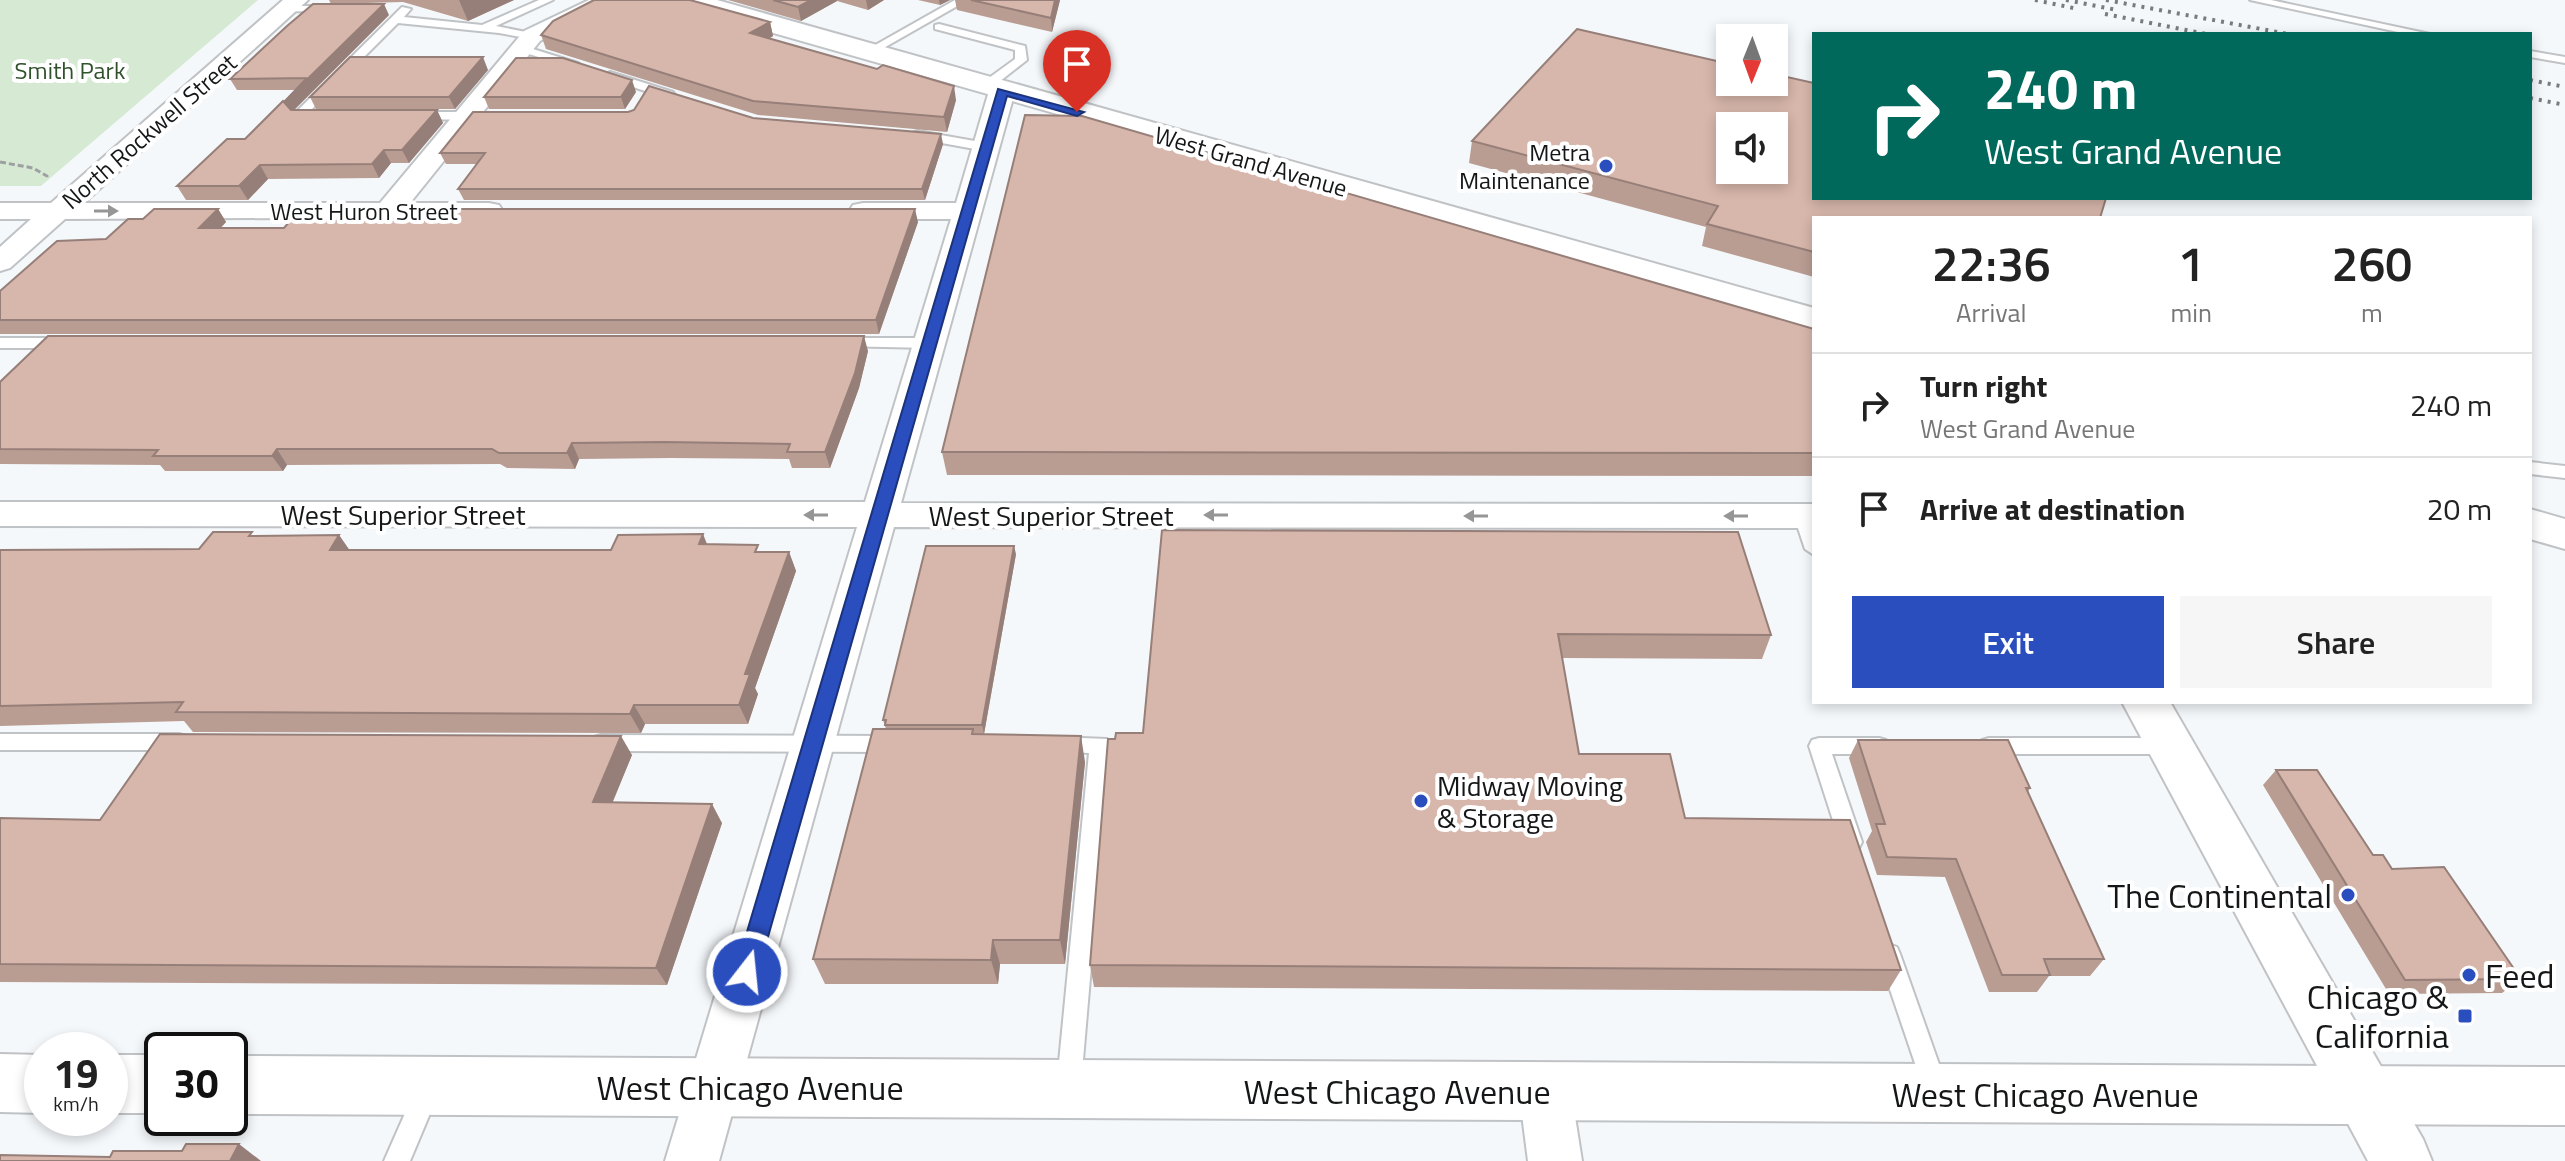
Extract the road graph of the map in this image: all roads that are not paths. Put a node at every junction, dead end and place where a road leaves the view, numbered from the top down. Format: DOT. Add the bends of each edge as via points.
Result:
graph roads {
  1 [pos="548,0"];
  2 [pos="607,0"];
  3 [pos="688,0"];
  4 [pos="2255,0"];
  5 [pos="961,1"];
  6 [pos="292,5"];
  7 [pos="348,9"];
  8 [pos="939,27"];
  9 [pos="480,29"];
  10 [pos="2414,32"];
  11 [pos="526,42"];
  12 [pos="869,52"];
  13 [pos="2532,54"];
  14 [pos="2565,60"];
  15 [pos="994,89"];
  16 [pos="688,101"];
  17 [pos="314,116"];
  18 [pos="407,116"];
  19 [pos="478,116"];
  20 [pos="907,134"];
  21 [pos="986,147"];
  22 [pos="52,200"];
  23 [pos="0,211"];
  24 [pos="388,211"];
  25 [pos="515,211"];
  26 [pos="833,211"];
  27 [pos="967,211"];
  28 [pos="0,262"];
  29 [pos="1812,318"];
  30 [pos="0,343"];
  31 [pos="79,343"];
  32 [pos="823,343"];
  33 [pos="929,343"];
  34 [pos="2532,468"];
  35 [pos="2565,472"];
  36 [pos="0,514"];
  37 [pos="879,515"];
  38 [pos="2532,525"];
  39 [pos="1810,527"];
  40 [pos="2565,534"];
  41 [pos="2158,724"];
  42 [pos="0,742"];
  43 [pos="205,742"];
  44 [pos="584,743"];
  45 [pos="813,744"];
  46 [pos="905,744"];
  47 [pos="1040,745"];
  48 [pos="1896,746"];
  49 [pos="1974,746"];
  50 [pos="1858,861"];
  51 [pos="1882,932"];
  52 [pos="0,1083"];
  53 [pos="24,1084"];
  54 [pos="248,1085"];
  55 [pos="429,1086"];
  56 [pos="713,1088"];
  57 [pos="1068,1089"];
  58 [pos="1545,1091"];
  59 [pos="1937,1094"];
  60 [pos="2364,1096"];
  61 [pos="2565,1096"];
  62 [pos="397,1161"];
  63 [pos="692,1161"];
  64 [pos="1555,1161"];
  65 [pos="2401,1161"];
  1 -- 9 [label="lane"];
  2 -- 11 [label="street"];
  3 -- 12 [label="main road, West Grand Avenue"];
  4 -- 10 [label="lane"];
  5 -- 12 [label="lane"];
  6 -- 7 [label="lane"];
  6 -- 22 [label="street, North Rockwell Street"];
  8 -- 15 [label="lane" via="1021,48 1021,60"];
  9 -- 11 [label="lane"];
  9 -- 17 [label="lane" via="422,26 394,14 298,116"];
  11 -- 16 [label="lane" via="645,93"];
  11 -- 19 [label="street"];
  12 -- 15 [label="main road, West Grand Avenue"];
  13 -- 14 [label="lane"];
  15 -- 21 [label="street"];
  15 -- 29 [label="main road, West Grand Avenue"];
  18 -- 19 [label="lane"];
  19 -- 24 [label="street"];
  20 -- 21 [label="lane"];
  21 -- 27 [label="street"];
  22 -- 23 [label="street, West Huron Street"];
  22 -- 24 [label="street, West Huron Street, one-way"];
  22 -- 28 [label="street, North Rockwell Street"];
  24 -- 25 [label="street, West Huron Street"];
  26 -- 27 [label="street"];
  27 -- 33 [label="street"];
  30 -- 31 [label="lane"];
  32 -- 33 [label="lane"];
  33 -- 37 [label="street"];
  34 -- 35 [label="lane"];
  37 -- 36 [label="street, West Superior Street, one-way"];
  39 -- 37 [label="street, West Superior Street, one-way"];
  37 -- 45 [label="street"];
  38 -- 40 [label="main road"];
  41 -- 49 [label="lane"];
  41 -- 60 [label="main road"];
  42 -- 43 [label="lane"];
  44 -- 45 [label="lane"];
  45 -- 46 [label="lane"];
  45 -- 56 [label="street"];
  47 -- 57 [label="lane" via="1100,745"];
  48 -- 50 [label="lane" via="1819,746"];
  51 -- 59 [label="lane"];
  52 -- 53 [label="main road"];
  54 -- 55 [label="main road, West Chicago Avenue"];
  55 -- 56 [label="main road, West Chicago Avenue"];
  55 -- 62 [label="lane"];
  56 -- 57 [label="main road, West Chicago Avenue"];
  56 -- 63 [label="street"];
  57 -- 58 [label="main road, West Chicago Avenue"];
  58 -- 59 [label="main road, West Chicago Avenue"];
  58 -- 64 [label="street"];
  59 -- 60 [label="main road, West Chicago Avenue"];
  60 -- 61 [label="main road, West Chicago Avenue"];
  60 -- 65 [label="main road"];
}
